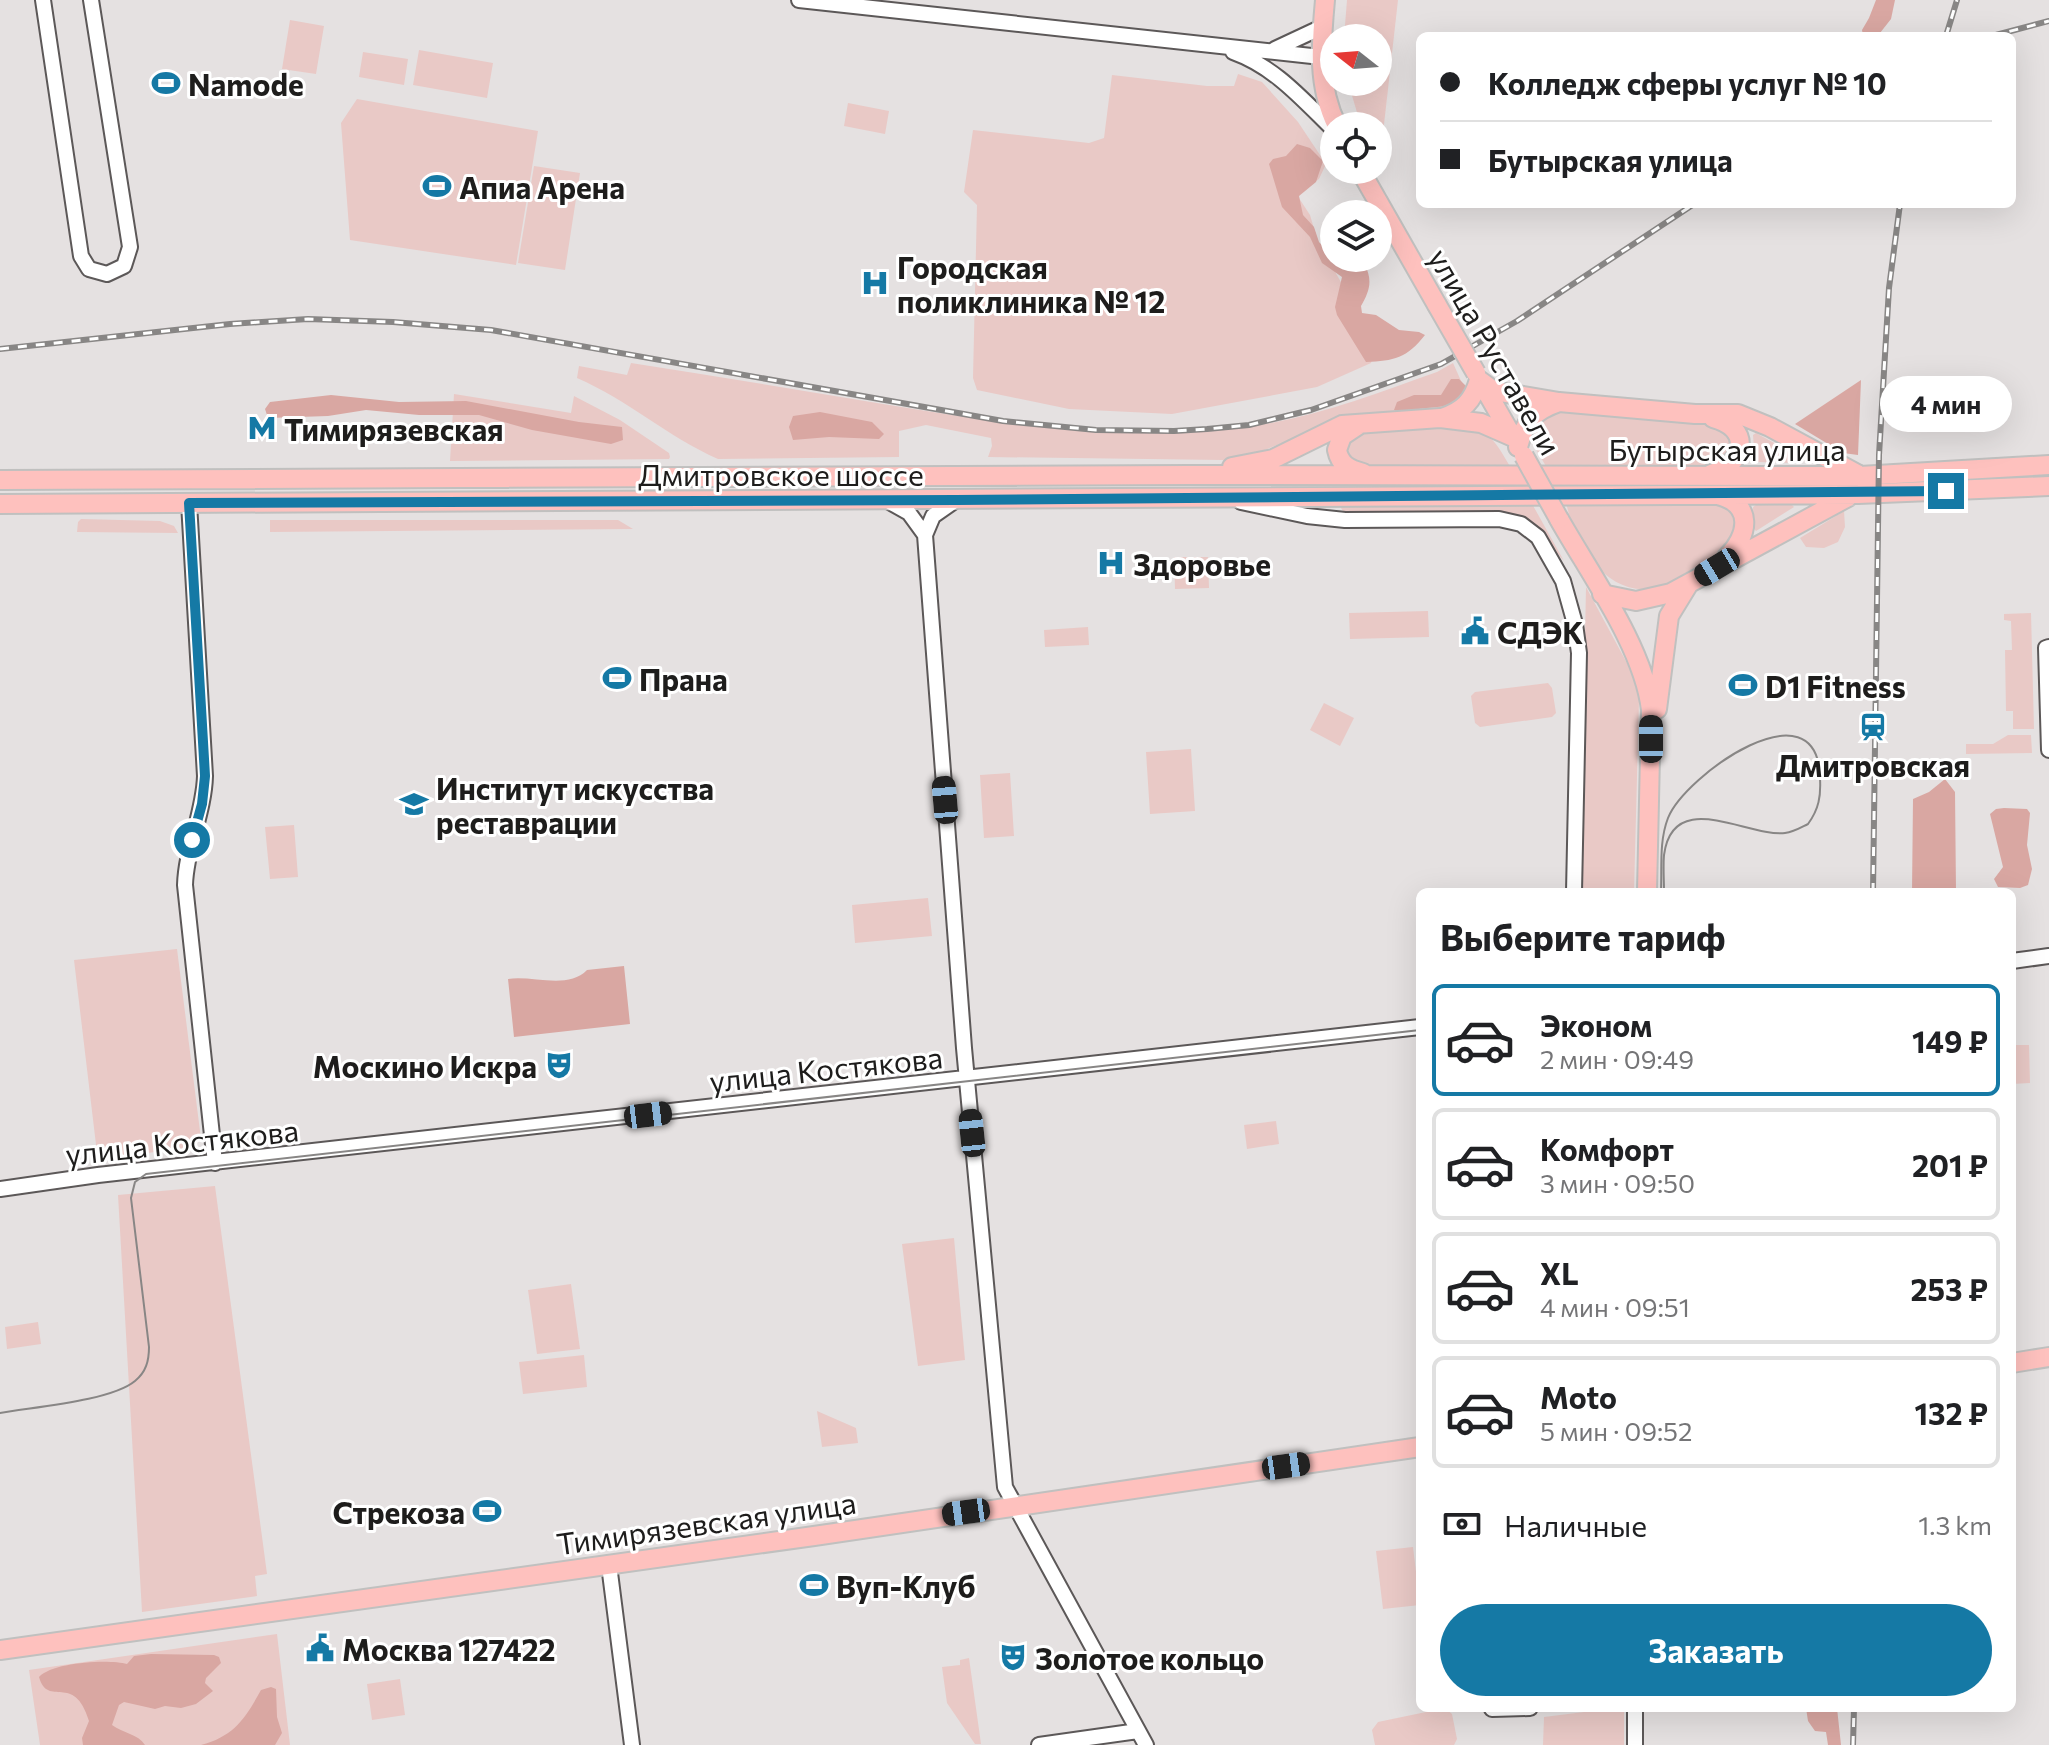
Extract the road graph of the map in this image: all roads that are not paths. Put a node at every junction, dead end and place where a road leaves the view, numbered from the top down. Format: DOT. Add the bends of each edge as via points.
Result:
graph roads {
  1 [pos="43,0"];
  2 [pos="799,0"];
  3 [pos="1325,0"];
  4 [pos="92,1"];
  5 [pos="820,2"];
  6 [pos="1322,24"];
  7 [pos="1320,28"];
  8 [pos="1213,46"];
  9 [pos="1270,51"];
  10 [pos="1320,57"];
  11 [pos="1320,114"];
  12 [pos="1368,184"];
  13 [pos="1478,376"];
  14 [pos="1559,402"];
  15 [pos="1695,414"];
  16 [pos="1440,418"];
  17 [pos="1361,424"];
  18 [pos="1518,447"];
  19 [pos="2049,465"];
  20 [pos="1190,475"];
  21 [pos="1708,475"];
  22 [pos="901,476"];
  23 [pos="1385,476"];
  24 [pos="1549,476"];
  25 [pos="0,480"];
  26 [pos="1859,485"];
  27 [pos="2049,486"];
  28 [pos="1712,494"];
  29 [pos="1562,495"];
  30 [pos="1217,497"];
  31 [pos="893,500"];
  32 [pos="956,500"];
  33 [pos="189,503"];
  34 [pos="0,504"];
  35 [pos="925,535"];
  36 [pos="1717,567"];
  37 [pos="1690,583"];
  38 [pos="1602,594"];
  39 [pos="2048,648"];
  40 [pos="1651,739"];
  41 [pos="2049,750"];
  42 [pos="1574,888"];
  43 [pos="1647,888"];
  44 [pos="2049,956"];
  45 [pos="2016,960"];
  46 [pos="1416,1027"];
  47 [pos="966,1079"];
  48 [pos="215,1163"];
  49 [pos="0,1189"];
  50 [pos="2049,1357"];
  51 [pos="2016,1362"];
  52 [pos="1416,1448"];
  53 [pos="1014,1505"];
  54 [pos="609,1565"];
  55 [pos="0,1650"];
  56 [pos="1635,1712"];
  57 [pos="1142,1738"];
  58 [pos="632,1745"];
  59 [pos="1039,1745"];
  60 [pos="1635,1745"];
  1 -- 4 [label="street" via="81,256 89,269 107,274 124,266 130,247"];
  2 -- 5 [label="street"];
  3 -- 6 [label="main road"];
  5 -- 8 [label="street"];
  7 -- 9 [label="street"];
  8 -- 9 [label="street"];
  8 -- 11 [label="street" via="1282,79"];
  9 -- 10 [label="street"];
  12 -- 13 [label="main road, улица Руставели, bridge"];
  13 -- 14 [label="main road" via="1503,394"];
  13 -- 16 [label="main road" via="1467,405"];
  13 -- 18 [label="main road, улица Руставели"];
  14 -- 15 [label="main road"];
  14 -- 18 [label="main road" via="1529,417"];
  15 -- 21 [label="main road" via="1730,423 1738,435 1735,460"];
  15 -- 26 [label="main road" via="1755,419"];
  16 -- 17 [label="main road"];
  16 -- 18 [label="main road" via="1481,423"];
  17 -- 20 [label="main road" via="1330,429 1273,459"];
  17 -- 23 [label="main road" via="1342,436 1338,455 1347,468"];
  18 -- 38 [label="main road, улица Руставели, bridge"];
  19 -- 26 [label="main road, Бутырская улица"];
  20 -- 22 [label="main road, Дмитровское шоссе"];
  20 -- 23 [label="main road, Дмитровское шоссе"];
  21 -- 24 [label="main road, Бутырская улица"];
  21 -- 26 [label="main road, Бутырская улица"];
  22 -- 25 [label="main road, Дмитровское шоссе"];
  22 -- 31 [label="street" via="913,488 908,497"];
  23 -- 24 [label="main road, Дмитровское шоссе"];
  26 -- 27 [label="main road, Бутырская улица"];
  26 -- 28 [label="main road, Бутырская улица"];
  26 -- 36 [label="main road"];
  28 -- 29 [label="main road, Бутырская улица"];
  28 -- 36 [label="main road" via="1732,499 1745,523 1739,546"];
  29 -- 30 [label="main road, Дмитровское шоссе"];
  30 -- 32 [label="main road, Дмитровское шоссе"];
  30 -- 42 [label="street" via="1345,520 1499,519 1521,524 1538,537 1563,581 1579,648"];
  31 -- 32 [label="main road, Дмитровское шоссе"];
  31 -- 33 [label="main road, Дмитровское шоссе"];
  31 -- 35 [label="street"];
  32 -- 35 [label="street" via="933,516"];
  33 -- 34 [label="main road, Дмитровское шоссе"];
  33 -- 48 [label="street" via="205,776 185,885"];
  35 -- 47 [label="street"];
  36 -- 37 [label="main road"];
  37 -- 38 [label="main road" via="1647,600"];
  37 -- 40 [label="main road" via="1669,616"];
  38 -- 40 [label="main road, улица Руставели" via="1647,682"];
  39 -- 41 [label="street"];
  40 -- 43 [label="main road"];
  44 -- 45 [label="street"];
  46 -- 47 [label="street, улица Костякова"];
  47 -- 48 [label="street, улица Костякова"];
  47 -- 53 [label="street" via="1004,1482"];
  48 -- 49 [label="street, улица Костякова"];
  50 -- 51 [label="main road"];
  52 -- 53 [label="main road, Тимирязевская улица"];
  53 -- 54 [label="main road, Тимирязевская улица"];
  53 -- 57 [label="street"];
  54 -- 55 [label="main road, Тимирязевская улица"];
  54 -- 58 [label="street"];
  56 -- 60 [label="street"];
  57 -- 59 [label="street"];
}
